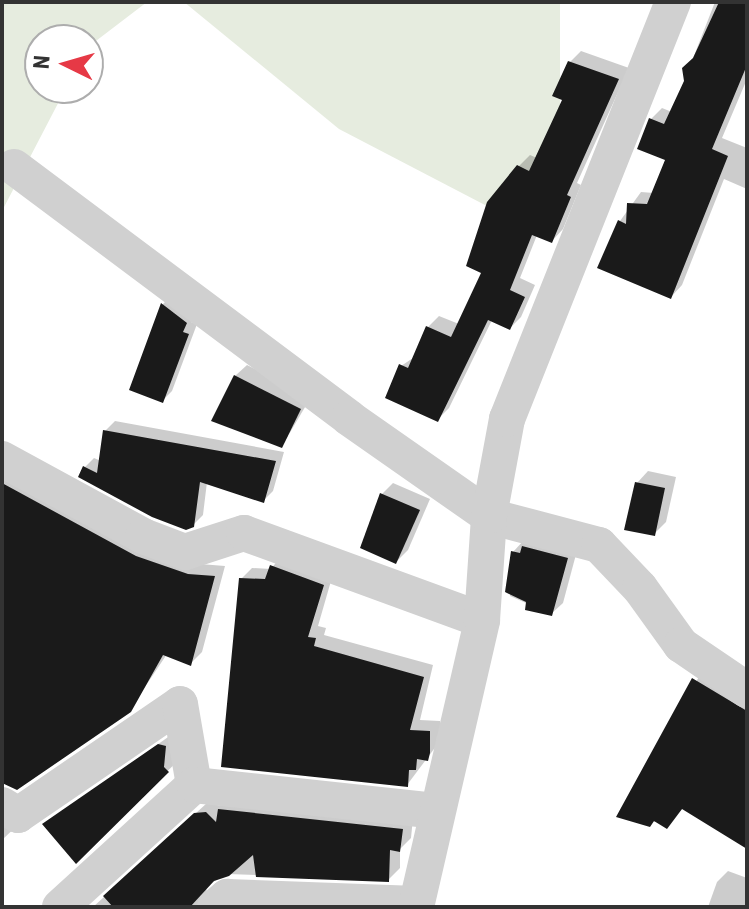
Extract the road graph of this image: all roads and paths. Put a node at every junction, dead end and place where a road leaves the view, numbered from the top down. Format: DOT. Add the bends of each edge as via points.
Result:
graph roads {
  1 [pos="673,2"];
  2 [pos="14,167"];
  3 [pos="2,459"];
  4 [pos="489,516"];
  5 [pos="482,620"];
  6 [pos="747,690"];
  7 [pos="194,785"];
  8 [pos="2,805"];
  9 [pos="436,811"];
  10 [pos="416,906"];
  11 [pos="60,907"];
  12 [pos="215,907"];
  1 -- 4 [label="street" via="507,419"];
  2 -- 4 [label="street"];
  3 -- 5 [label="street" via="143,536 185,552 244,533"];
  4 -- 5 [label="street"];
  4 -- 6 [label="street" via="599,545 640,588 681,645"];
  5 -- 9 [label="street"];
  7 -- 8 [label="street" via="180,704 18,815"];
  7 -- 9 [label="street"];
  7 -- 11 [label="street"];
  9 -- 10 [label="street"];
  10 -- 12 [label="street" via="227,897"];
}
